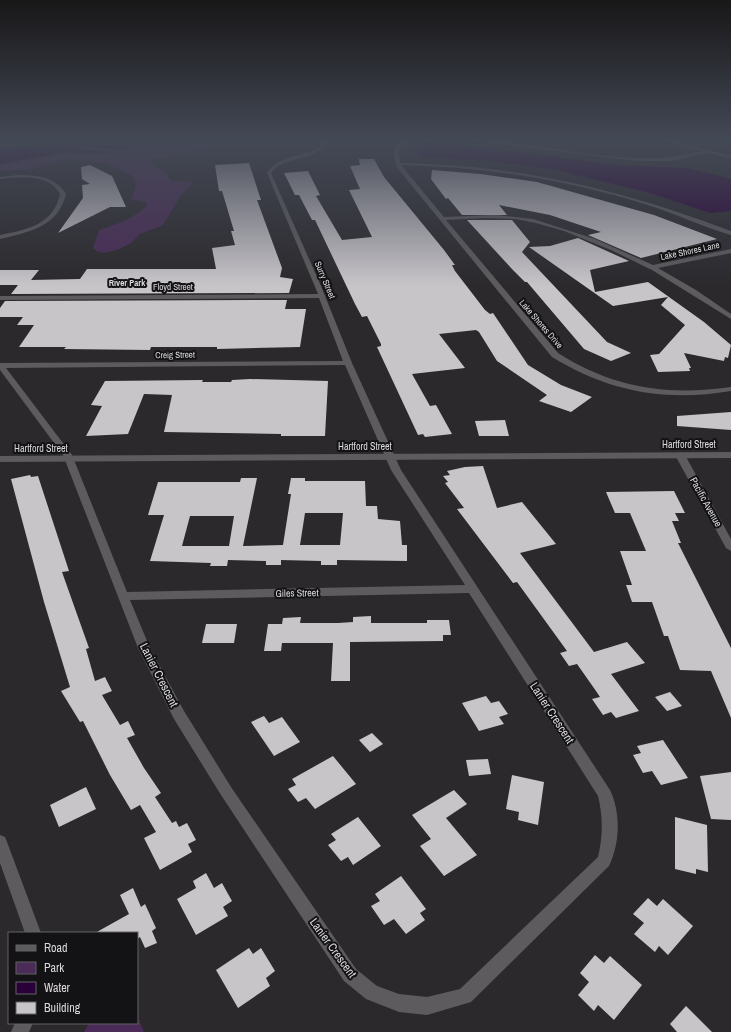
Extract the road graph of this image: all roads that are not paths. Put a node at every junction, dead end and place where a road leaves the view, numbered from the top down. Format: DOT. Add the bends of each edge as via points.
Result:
graph roads {
  1 [pos="61,189"];
  2 [pos="276,189"];
  3 [pos="418,189"];
  4 [pos="593,189"];
  5 [pos="442,219"];
  6 [pos="731,233"];
  7 [pos="0,237"];
  8 [pos="731,252"];
  9 [pos="654,267"];
  10 [pos="322,296"];
  11 [pos="0,298"];
  12 [pos="731,317"];
  13 [pos="348,363"];
  14 [pos="1,365"];
  15 [pos="731,388"];
  16 [pos="680,455"];
  17 [pos="731,455"];
  18 [pos="390,457"];
  19 [pos="0,459"];
  20 [pos="68,459"];
  21 [pos="731,548"];
  22 [pos="473,589"];
  23 [pos="122,596"];
  24 [pos="0,842"];
  25 [pos="33,932"];
  1 -- 7 [label="street" via="63,198 49,220"];
  2 -- 10 [label="street, Surry Street"];
  3 -- 5 [label="street, Lake Shores Drive"];
  4 -- 6 [label="street" via="665,209"];
  5 -- 9 [label="street" via="483,216 529,220 583,236"];
  5 -- 15 [label="street, Lake Shores Drive" via="555,355 567,363 602,380 644,390 687,393"];
  8 -- 9 [label="street, Lake Shores Lane"];
  9 -- 12 [label="street"];
  10 -- 11 [label="street, Floyd Street"];
  10 -- 13 [label="street, Surry Street"];
  13 -- 14 [label="street, Creig Street"];
  13 -- 18 [label="street, Surry Street"];
  14 -- 20 [label="street, Lanier Crescent"];
  16 -- 17 [label="street, Hartford Street"];
  16 -- 18 [label="street, Hartford Street"];
  16 -- 21 [label="street, Pacific Avenue"];
  18 -- 20 [label="street, Hartford Street"];
  18 -- 22 [label="street, Lanier Crescent"];
  19 -- 20 [label="street, Hartford Street"];
  20 -- 23 [label="street, Lanier Crescent"];
  22 -- 23 [label="street, Giles Street"];
  22 -- 23 [label="street, Lanier Crescent" via="604,794 611,816 611,839 604,861 465,996 427,1006 399,1003 372,993 350,975 226,791 179,715 144,648"];
  24 -- 25 [label="street"];
}
